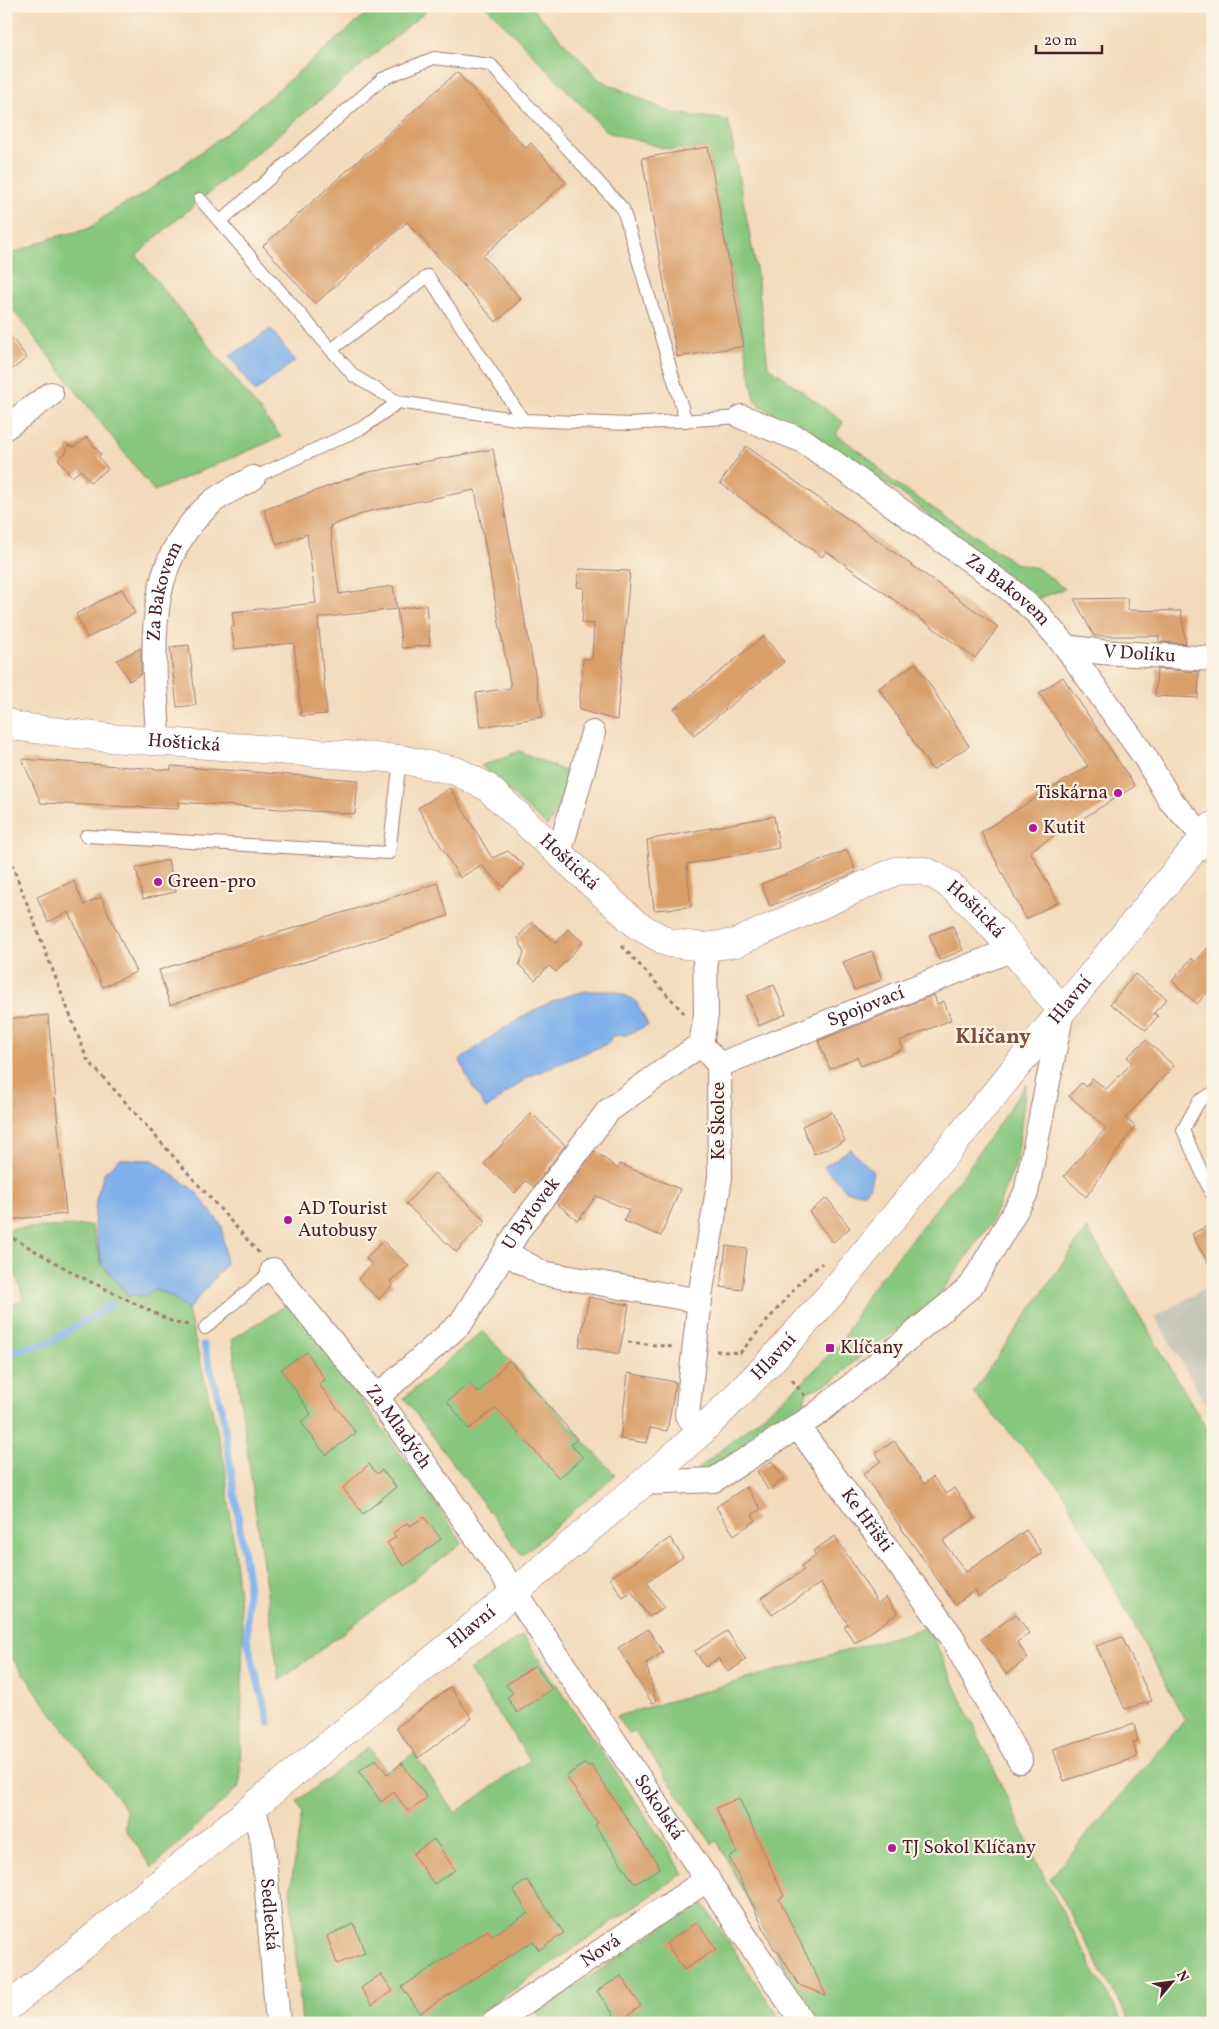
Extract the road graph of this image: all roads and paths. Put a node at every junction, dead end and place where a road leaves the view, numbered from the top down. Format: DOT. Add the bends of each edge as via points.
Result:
graph roads {
  1 [pos="200,199"];
  2 [pos="221,221"];
  3 [pos="331,350"];
  4 [pos="51,394"];
  5 [pos="398,402"];
  6 [pos="742,417"];
  7 [pos="523,420"];
  8 [pos="686,420"];
  9 [pos="6,426"];
  10 [pos="253,478"];
  11 [pos="1066,646"];
  12 [pos="1213,659"];
  13 [pos="10,728"];
  14 [pos="593,733"];
  15 [pos="158,741"];
  16 [pos="400,759"];
  17 [pos="86,836"];
  18 [pos="1210,836"];
  19 [pos="6,849"];
  20 [pos="559,854"];
  21 [pos="616,940"];
  22 [pos="705,947"];
  23 [pos="1013,949"];
  24 [pos="1062,1011"];
  25 [pos="700,1044"];
  26 [pos="719,1066"];
  27 [pos="1213,1093"];
  28 [pos="1211,1193"];
  29 [pos="6,1234"];
  30 [pos="506,1253"];
  31 [pos="273,1270"];
  32 [pos="700,1301"];
  33 [pos="204,1328"];
  34 [pos="377,1397"];
  35 [pos="798,1427"];
  36 [pos="701,1432"];
  37 [pos="644,1483"];
  38 [pos="514,1593"];
  39 [pos="1020,1761"];
  40 [pos="253,1807"];
  41 [pos="708,1880"];
  42 [pos="6,2009"];
  43 [pos="523,2015"];
  44 [pos="278,2023"];
  45 [pos="494,2023"];
  46 [pos="803,2023"];
  1 -- 2 [label="lane"];
  2 -- 3 [label="lane"];
  2 -- 8 [label="lane" via="382,79 434,58 491,65 623,209"];
  3 -- 5 [label="lane" via="354,376"];
  3 -- 7 [label="lane" via="428,276"];
  4 -- 9 [label="street"];
  5 -- 7 [label="lane"];
  5 -- 10 [label="lane" via="364,426"];
  6 -- 8 [label="lane"];
  6 -- 11 [label="street, Za Bakovem" via="804,441 899,508 1007,587 1038,614"];
  7 -- 8 [label="lane" via="630,424"];
  10 -- 15 [label="street, Za Bakovem" via="212,502 191,522 174,546 162,578 154,628"];
  11 -- 12 [label="street, V Dolíku" via="1102,652"];
  11 -- 18 [label="street, Za Bakovem" via="1145,758 1170,800"];
  13 -- 15 [label="main road, Hoštická"];
  14 -- 20 [label="street"];
  15 -- 16 [label="main road, Hoštická"];
  16 -- 17 [label="lane" via="389,853"];
  16 -- 20 [label="main road, Hoštická" via="456,771 487,787"];
  18 -- 24 [label="main road, Hlavní"];
  19 -- 31 [label="path" via="87,1060"];
  20 -- 22 [label="main road, Hoštická" via="637,925 669,943"];
  21 -- 25 [label="path" via="684,1014"];
  22 -- 23 [label="main road, Hoštická" via="736,943 896,871 923,871 952,885"];
  22 -- 25 [label="street" via="706,1015"];
  23 -- 24 [label="main road, Hoštická"];
  23 -- 26 [label="street, Spojovací"];
  24 -- 35 [label="street" via="1026,1193 971,1286"];
  24 -- 36 [label="main road, Hlavní" via="831,1294"];
  25 -- 26 [label="street, Ke Školce"];
  25 -- 30 [label="street, U Bytovek" via="608,1111 520,1228"];
  26 -- 32 [label="street, Ke Školce" via="720,1178"];
  27 -- 28 [label="lane" via="1199,1101 1183,1130"];
  29 -- 33 [label="path" via="77,1275 175,1323"];
  30 -- 32 [label="street" via="542,1273"];
  30 -- 34 [label="street, U Bytovek" via="461,1323"];
  31 -- 33 [label="lane"];
  31 -- 34 [label="street, Za Mladých"];
  32 -- 36 [label="street, Ke Školce" via="688,1415"];
  34 -- 38 [label="street, Za Mladých"];
  35 -- 37 [label="street" via="714,1480"];
  35 -- 39 [label="street, Ke Hřišti" via="952,1637"];
  36 -- 37 [label="main road, Hlavní"];
  37 -- 38 [label="main road, Hlavní"];
  38 -- 40 [label="main road, Hlavní"];
  38 -- 41 [label="street, Sokolská"];
  40 -- 42 [label="main road, Hlavní"];
  40 -- 44 [label="street, Sedlecká" via="263,1843"];
  41 -- 43 [label="street, Nová"];
  41 -- 46 [label="street, Sokolská"];
  43 -- 45 [label="street, Nová"];
}
